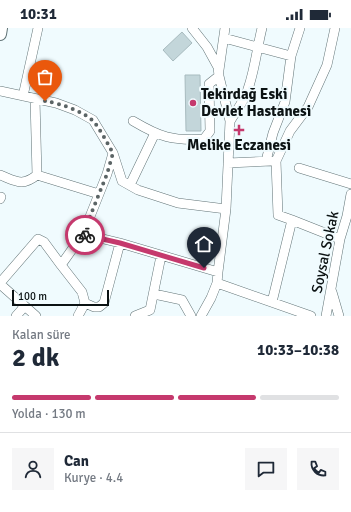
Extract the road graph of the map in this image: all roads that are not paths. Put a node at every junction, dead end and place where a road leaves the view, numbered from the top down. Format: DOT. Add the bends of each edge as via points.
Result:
graph roads {
  1 [pos="1,28"];
  2 [pos="38,28"];
  3 [pos="192,28"];
  4 [pos="225,28"];
  5 [pos="262,28"];
  6 [pos="300,28"];
  7 [pos="334,28"];
  8 [pos="0,34"];
  9 [pos="224,38"];
  10 [pos="257,47"];
  11 [pos="291,56"];
  12 [pos="219,73"];
  13 [pos="0,91"];
  14 [pos="22,96"];
  15 [pos="35,99"];
  16 [pos="133,121"];
  17 [pos="230,121"];
  18 [pos="155,133"];
  19 [pos="113,153"];
  20 [pos="266,161"];
  21 [pos="276,161"];
  22 [pos="228,163"];
  23 [pos="299,168"];
  24 [pos="107,174"];
  25 [pos="0,175"];
  26 [pos="37,175"];
  27 [pos="126,183"];
  28 [pos="351,184"];
  29 [pos="99,194"];
  30 [pos="351,194"];
  31 [pos="226,209"];
  32 [pos="292,220"];
  33 [pos="83,234"];
  34 [pos="340,239"];
  35 [pos="120,243"];
  36 [pos="161,256"];
  37 [pos="61,265"];
  38 [pos="218,272"];
  39 [pos="217,283"];
  40 [pos="0,284"];
  41 [pos="331,290"];
  42 [pos="154,294"];
  43 [pos="272,302"];
  44 [pos="84,303"];
  45 [pos="24,307"];
  46 [pos="292,313"];
  47 [pos="16,316"];
  48 [pos="36,316"];
  49 [pos="78,316"];
  50 [pos="135,316"];
  51 [pos="191,316"];
  52 [pos="201,316"];
  53 [pos="311,316"];
  54 [pos="326,316"];
  55 [pos="339,316"];
  1 -- 8 [label="main road"];
  2 -- 14 [label="street"];
  3 -- 12 [label="street" via="207,47"];
  4 -- 9 [label="street"];
  5 -- 10 [label="street"];
  6 -- 11 [label="street"];
  7 -- 21 [label="street" via="328,65 308,107 290,131"];
  9 -- 10 [label="street"];
  9 -- 12 [label="street"];
  10 -- 11 [label="street"];
  10 -- 17 [label="street" via="248,90"];
  11 -- 20 [label="street" via="285,102"];
  12 -- 17 [label="street"];
  12 -- 18 [label="street" via="209,84 210,130 204,139 170,138"];
  13 -- 14 [label="street"];
  14 -- 15 [label="street"];
  15 -- 19 [label="street" via="56,103 93,120"];
  15 -- 26 [label="street"];
  16 -- 18 [label="street"];
  17 -- 22 [label="street"];
  18 -- 27 [label="street"];
  19 -- 24 [label="street"];
  19 -- 27 [label="street"];
  20 -- 21 [label="street"];
  20 -- 22 [label="street"];
  21 -- 32 [label="street" via="278,215"];
  22 -- 31 [label="street"];
  23 -- 28 [label="street"];
  24 -- 27 [label="street"];
  24 -- 29 [label="street"];
  25 -- 26 [label="street" via="21,182 29,181"];
  26 -- 29 [label="street"];
  27 -- 31 [label="street" via="138,190 178,203"];
  29 -- 33 [label="street"];
  30 -- 34 [label="street, Soysal Sokak"];
  31 -- 38 [label="street"];
  32 -- 34 [label="street"];
  32 -- 43 [label="street"];
  33 -- 35 [label="street"];
  33 -- 37 [label="street"];
  34 -- 41 [label="street, Soysal Sokak"];
  35 -- 36 [label="street"];
  35 -- 44 [label="street" via="104,303 94,307"];
  36 -- 38 [label="street"];
  36 -- 42 [label="street"];
  37 -- 40 [label="street" via="44,242 38,239"];
  37 -- 44 [label="street" via="82,292"];
  38 -- 39 [label="street"];
  39 -- 43 [label="street"];
  39 -- 52 [label="street"];
  40 -- 45 [label="street"];
  41 -- 54 [label="street, Soysal Sokak"];
  41 -- 55 [label="street"];
  42 -- 50 [label="street" via="150,310"];
  42 -- 51 [label="street" via="182,300"];
  43 -- 46 [label="street"];
  44 -- 49 [label="street"];
  45 -- 47 [label="street"];
  45 -- 48 [label="street"];
  46 -- 53 [label="street"];
}
